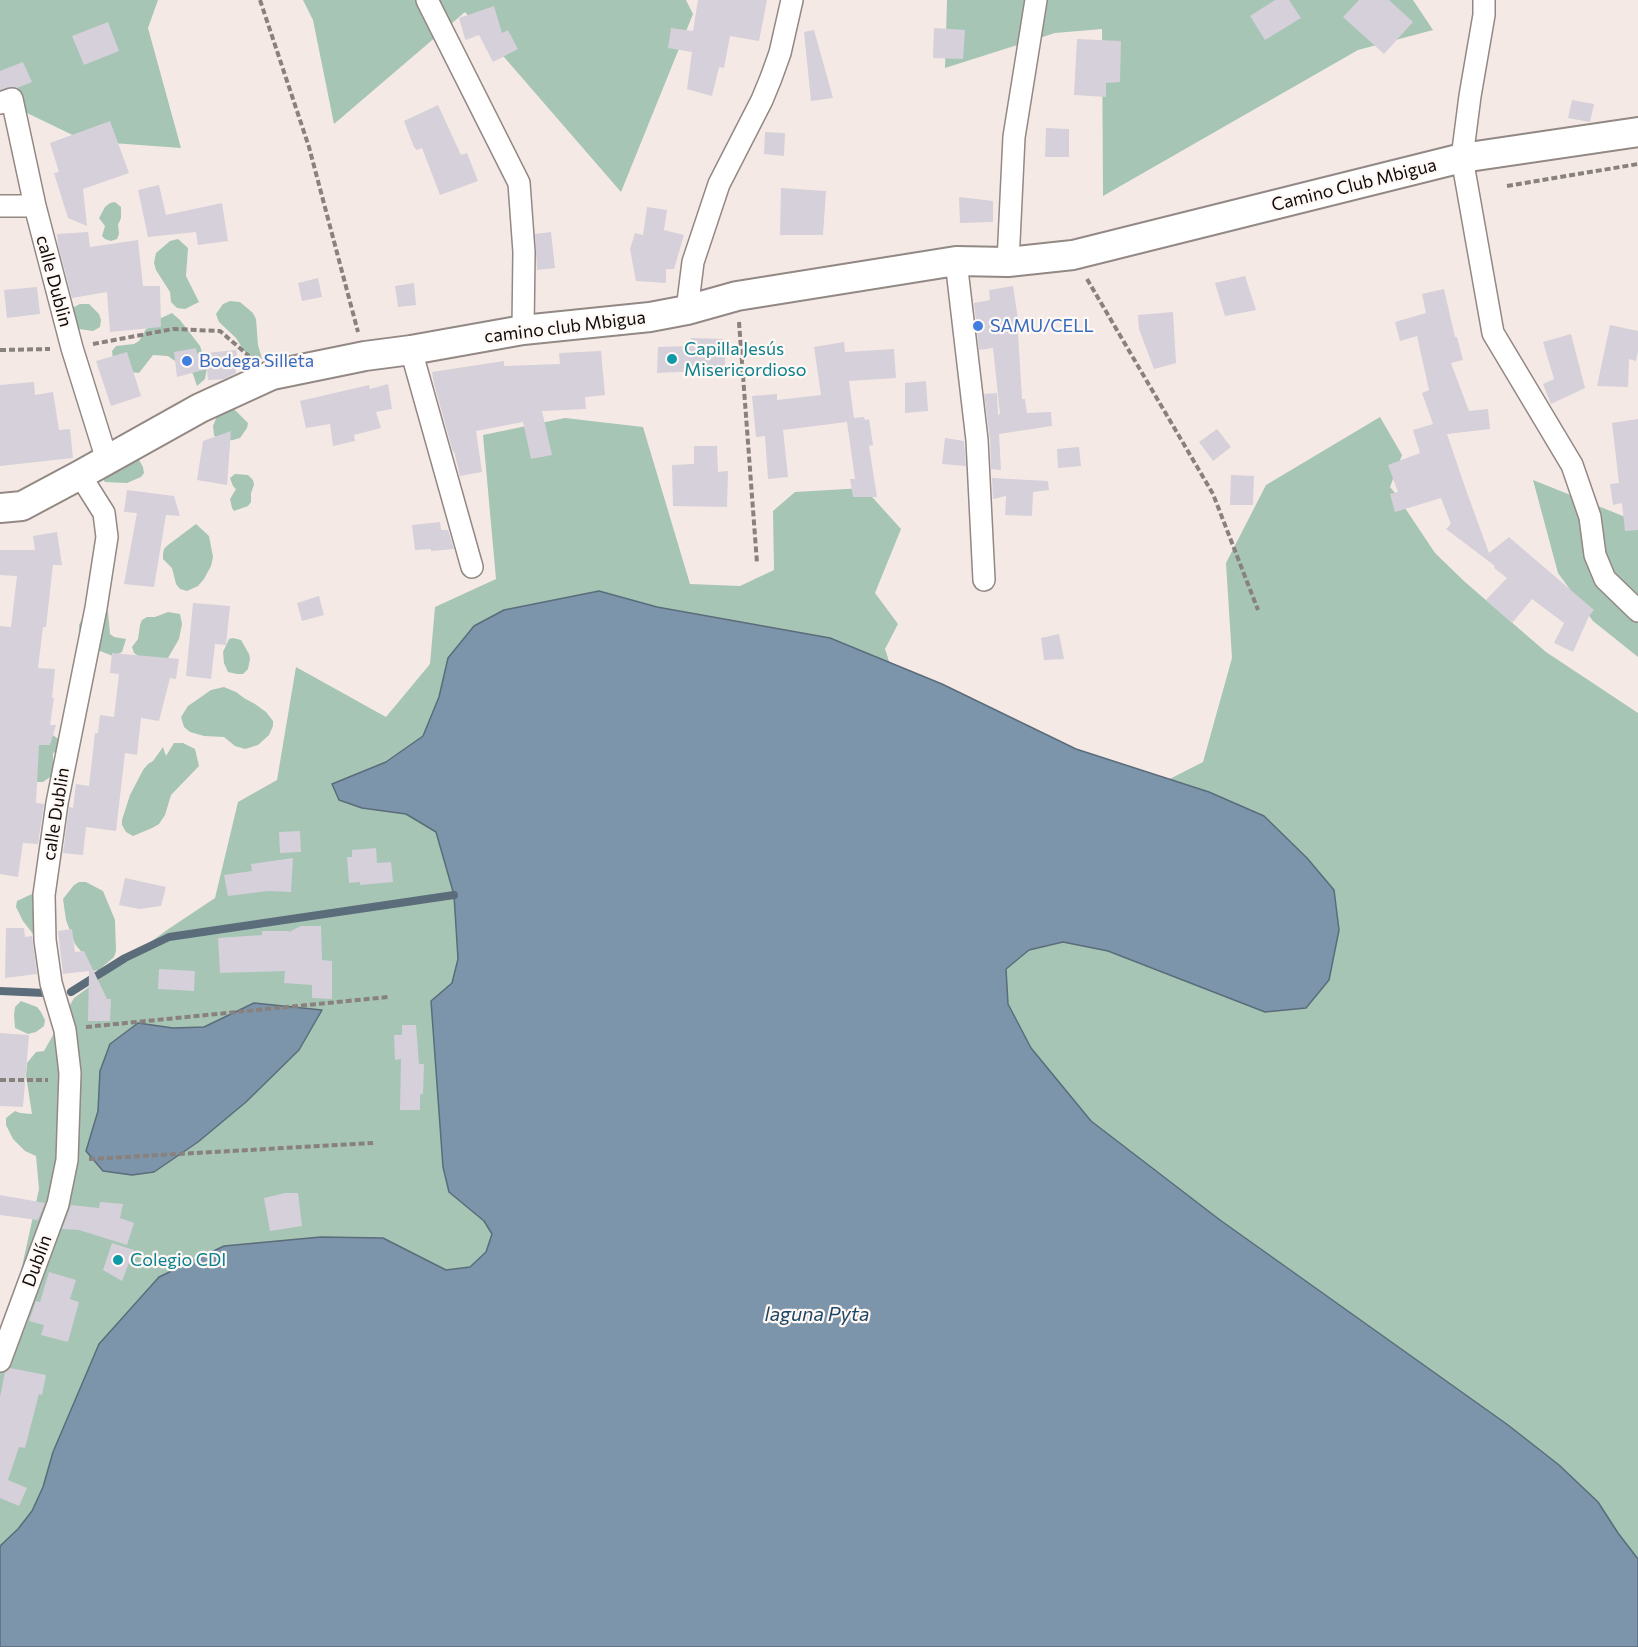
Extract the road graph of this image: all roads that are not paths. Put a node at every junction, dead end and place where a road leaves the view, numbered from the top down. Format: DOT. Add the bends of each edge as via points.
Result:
graph roads {
  1 [pos="427,0"];
  2 [pos="792,0"];
  3 [pos="1036,0"];
  4 [pos="1484,0"];
  5 [pos="6,101"];
  6 [pos="1638,132"];
  7 [pos="1462,158"];
  8 [pos="0,206"];
  9 [pos="34,206"];
  10 [pos="1073,255"];
  11 [pos="956,261"];
  12 [pos="1008,262"];
  13 [pos="687,310"];
  14 [pos="523,330"];
  15 [pos="411,350"];
  16 [pos="107,460"];
  17 [pos="80,476"];
  18 [pos="0,508"];
  19 [pos="472,567"];
  20 [pos="984,580"];
  21 [pos="1638,611"];
  22 [pos="67,1160"];
  23 [pos="0,1361"];
  1 -- 14 [label="street" via="519,183 524,252"];
  2 -- 13 [label="street" via="768,85 719,184 693,262"];
  3 -- 12 [label="street" via="1014,137"];
  4 -- 7 [label="street"];
  5 -- 9 [label="street, calle Dublin"];
  6 -- 7 [label="main road, Camino Club Mbigua"];
  7 -- 10 [label="main road, Camino Club Mbigua"];
  7 -- 21 [label="street" via="1493,333 1572,465 1605,579"];
  8 -- 9 [label="street"];
  9 -- 16 [label="street, calle Dublin"];
  10 -- 12 [label="main road, camino club Mbigua"];
  11 -- 12 [label="main road, camino club Mbigua"];
  11 -- 13 [label="main road, camino club Mbigua" via="737,296"];
  11 -- 20 [label="street" via="977,440"];
  13 -- 14 [label="main road, camino club Mbigua"];
  14 -- 15 [label="main road, camino club Mbigua"];
  15 -- 16 [label="main road, camino club Mbigua" via="272,375 200,408"];
  15 -- 19 [label="street"];
  16 -- 17 [label="main road, camino club Mbigua"];
  17 -- 18 [label="main road, camino club Mbigua" via="22,506"];
  17 -- 22 [label="street, calle Dublin" via="104,513 106,537 44,895 51,983 65,1030 69,1080"];
  22 -- 23 [label="street, Dublín" via="58,1204"];
}
